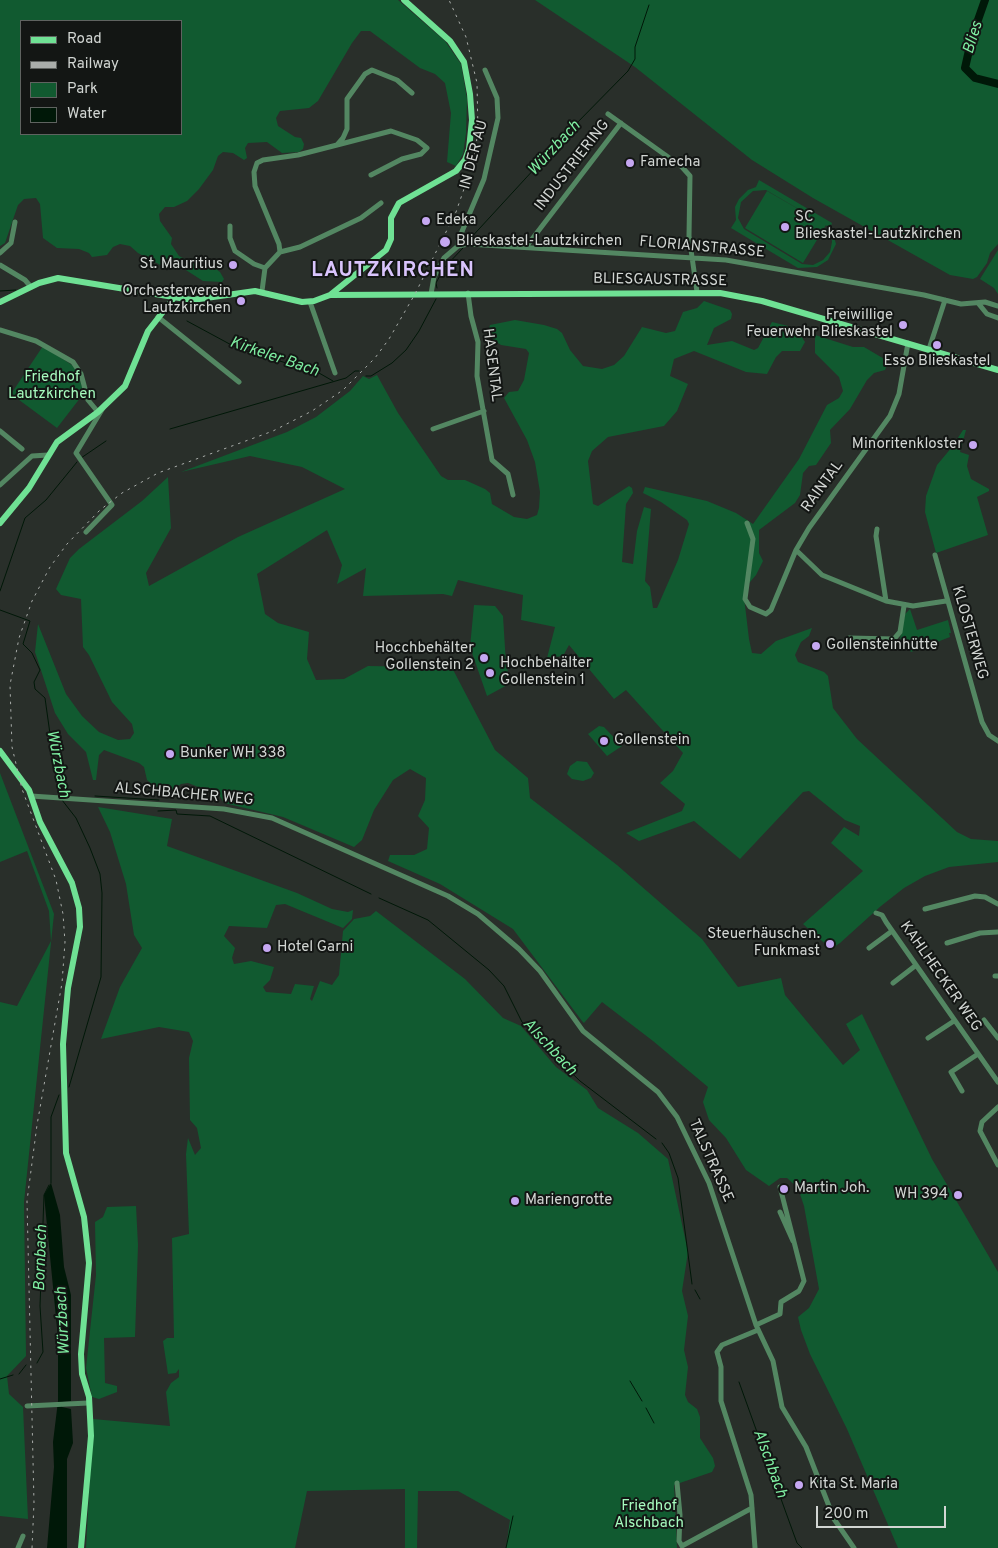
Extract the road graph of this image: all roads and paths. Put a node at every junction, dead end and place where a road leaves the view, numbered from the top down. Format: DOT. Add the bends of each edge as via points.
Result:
graph roads {
  1 [pos="404,0"];
  2 [pos="485,70"];
  3 [pos="412,93"];
  4 [pos="608,114"];
  5 [pos="621,123"];
  6 [pos="337,145"];
  7 [pos="371,175"];
  8 [pos="380,203"];
  9 [pos="15,222"];
  10 [pos="230,226"];
  11 [pos="463,245"];
  12 [pos="526,247"];
  13 [pos="280,252"];
  14 [pos="0,253"];
  15 [pos="694,258"];
  16 [pos="0,265"];
  17 [pos="265,268"];
  18 [pos="346,282"];
  19 [pos="32,286"];
  20 [pos="262,291"];
  21 [pos="697,292"];
  22 [pos="468,293"];
  23 [pos="350,294"];
  24 [pos="431,294"];
  25 [pos="330,295"];
  26 [pos="163,296"];
  27 [pos="173,299"];
  28 [pos="945,300"];
  29 [pos="0,302"];
  30 [pos="310,302"];
  31 [pos="978,303"];
  32 [pos="998,306"];
  33 [pos="158,318"];
  34 [pos="998,318"];
  35 [pos="0,330"];
  36 [pos="908,343"];
  37 [pos="929,349"];
  38 [pos="998,370"];
  39 [pos="335,374"];
  40 [pos="240,382"];
  41 [pos="100,410"];
  42 [pos="484,411"];
  43 [pos="433,429"];
  44 [pos="1,434"];
  45 [pos="22,449"];
  46 [pos="48,455"];
  47 [pos="0,485"];
  48 [pos="513,495"];
  49 [pos="0,523"];
  50 [pos="747,523"];
  51 [pos="877,529"];
  52 [pos="86,532"];
  53 [pos="796,550"];
  54 [pos="935,555"];
  55 [pos="946,601"];
  56 [pos="886,602"];
  57 [pos="904,606"];
  58 [pos="849,638"];
  59 [pos="998,742"];
  60 [pos="0,751"];
  61 [pos="31,796"];
  62 [pos="412,878"];
  63 [pos="998,904"];
  64 [pos="925,909"];
  65 [pos="876,913"];
  66 [pos="892,931"];
  67 [pos="998,932"];
  68 [pos="947,943"];
  69 [pos="869,948"];
  70 [pos="915,966"];
  71 [pos="892,983"];
  72 [pos="984,1020"];
  73 [pos="954,1021"];
  74 [pos="928,1038"];
  75 [pos="998,1038"];
  76 [pos="978,1054"];
  77 [pos="998,1082"];
  78 [pos="962,1091"];
  79 [pos="998,1107"];
  80 [pos="998,1165"];
  81 [pos="780,1188"];
  82 [pos="780,1212"];
  83 [pos="795,1244"];
  84 [pos="757,1327"];
  85 [pos="88,1403"];
  86 [pos="27,1406"];
  87 [pos="677,1482"];
  88 [pos="752,1508"];
  89 [pos="24,1536"];
  90 [pos="18,1548"];
  91 [pos="81,1548"];
  92 [pos="755,1548"];
  93 [pos="854,1548"];
  1 -- 18 [label="main road" via="450,41 464,62 470,87 472,120 469,149 459,168 399,202 391,218 386,250"];
  2 -- 11 [label="street, IN DER AU" via="497,98 498,118 484,179 458,241"];
  3 -- 6 [label="street" via="397,80 372,70 365,74 349,95 347,129"];
  4 -- 5 [label="street, INDUSTRIERING"];
  5 -- 12 [label="street, INDUSTRIERING"];
  5 -- 15 [label="street, INDUSTRIERING" via="690,176 689,236"];
  6 -- 7 [label="street" via="391,131 417,140 427,148 425,152 402,159"];
  6 -- 13 [label="street" via="257,163 255,186"];
  8 -- 13 [label="street" via="361,218 300,247"];
  9 -- 14 [label="street" via="11,243"];
  10 -- 17 [label="street" via="235,251"];
  11 -- 12 [label="street, FLORIANSTRASSE"];
  11 -- 24 [label="street" via="448,253 440,263"];
  12 -- 15 [label="street, FLORIANSTRASSE"];
  13 -- 17 [label="street"];
  15 -- 21 [label="street"];
  15 -- 28 [label="street, FLORIANSTRASSE" via="771,267"];
  16 -- 19 [label="street"];
  17 -- 20 [label="street"];
  18 -- 23 [label="main road"];
  18 -- 25 [label="main road"];
  19 -- 26 [label="main road" via="58,278"];
  19 -- 29 [label="main road"];
  20 -- 27 [label="main road" via="198,300"];
  20 -- 30 [label="main road"];
  21 -- 22 [label="main road, BLIESGAUSTRASSE"];
  21 -- 36 [label="main road, BLIESGAUSTRASSE" via="748,297"];
  22 -- 24 [label="main road, BLIESGAUSTRASSE"];
  22 -- 42 [label="street, HASENTAL" via="478,342 477,376"];
  23 -- 24 [label="main road, BLIESGAUSTRASSE"];
  23 -- 25 [label="main road, BLIESGAUSTRASSE"];
  25 -- 30 [label="main road"];
  26 -- 27 [label="main road"];
  26 -- 33 [label="main road"];
  27 -- 33 [label="main road"];
  28 -- 31 [label="street, FLORIANSTRASSE" via="961,304"];
  28 -- 37 [label="street"];
  30 -- 39 [label="street"];
  31 -- 32 [label="street, FLORIANSTRASSE"];
  31 -- 34 [label="street" via="987,314"];
  33 -- 40 [label="street"];
  33 -- 41 [label="main road" via="145,338 125,386"];
  35 -- 41 [label="street" via="36,341 73,362 81,374 88,400"];
  36 -- 37 [label="main road, BLIESGAUSTRASSE"];
  36 -- 53 [label="street, RAINTAL" via="899,394 890,416 808,528"];
  37 -- 38 [label="main road, BLIESGAUSTRASSE"];
  41 -- 46 [label="main road" via="57,442"];
  41 -- 52 [label="street" via="76,454 112,505"];
  42 -- 43 [label="street, HASENTAL"];
  42 -- 48 [label="street, HASENTAL" via="492,460 508,474"];
  44 -- 45 [label="street"];
  46 -- 47 [label="street" via="32,456"];
  46 -- 49 [label="main road" via="29,488"];
  50 -- 53 [label="street, RAINTAL" via="753,539 745,600 750,607 763,614 771,610"];
  51 -- 56 [label="street"];
  53 -- 56 [label="street" via="822,575"];
  54 -- 55 [label="street, KLOSTERWEG"];
  55 -- 57 [label="street"];
  55 -- 59 [label="street, KLOSTERWEG" via="982,722 989,735"];
  56 -- 57 [label="street"];
  57 -- 58 [label="street" via="900,632 894,638"];
  60 -- 61 [label="main road"];
  61 -- 62 [label="street, ALSCHBACHER WEG" via="256,814 288,823"];
  61 -- 85 [label="main road" via="40,822 72,883 80,908 63,1044 66,1153 84,1217 89,1263 81,1354"];
  62 -- 84 [label="street, TALSTRASSE" via="448,896 491,925 534,963 583,1031 658,1092 671,1108 709,1183"];
  63 -- 64 [label="street" via="975,896"];
  65 -- 66 [label="street, KAHLHECKER WEG" via="882,915"];
  66 -- 69 [label="street"];
  66 -- 70 [label="street, KAHLHECKER WEG"];
  67 -- 68 [label="street" via="980,933"];
  70 -- 71 [label="street"];
  70 -- 73 [label="street, KAHLHECKER WEG"];
  72 -- 75 [label="street"];
  73 -- 74 [label="street"];
  73 -- 76 [label="street, KAHLHECKER WEG"];
  76 -- 77 [label="street, KAHLHECKER WEG"];
  76 -- 78 [label="street" via="952,1072"];
  79 -- 80 [label="street" via="982,1122 980,1131"];
  81 -- 83 [label="street"];
  82 -- 83 [label="street"];
  83 -- 84 [label="street" via="803,1274 802,1286 781,1302 780,1314"];
  84 -- 88 [label="street" via="717,1352 721,1367 721,1401 747,1479"];
  84 -- 93 [label="street, TALSTRASSE" via="773,1361 782,1407 806,1447 834,1519"];
  85 -- 86 [label="street"];
  85 -- 91 [label="main road" via="91,1436"];
  87 -- 88 [label="street" via="679,1541 682,1546"];
  88 -- 92 [label="street"];
  89 -- 90 [label="street"];
}
